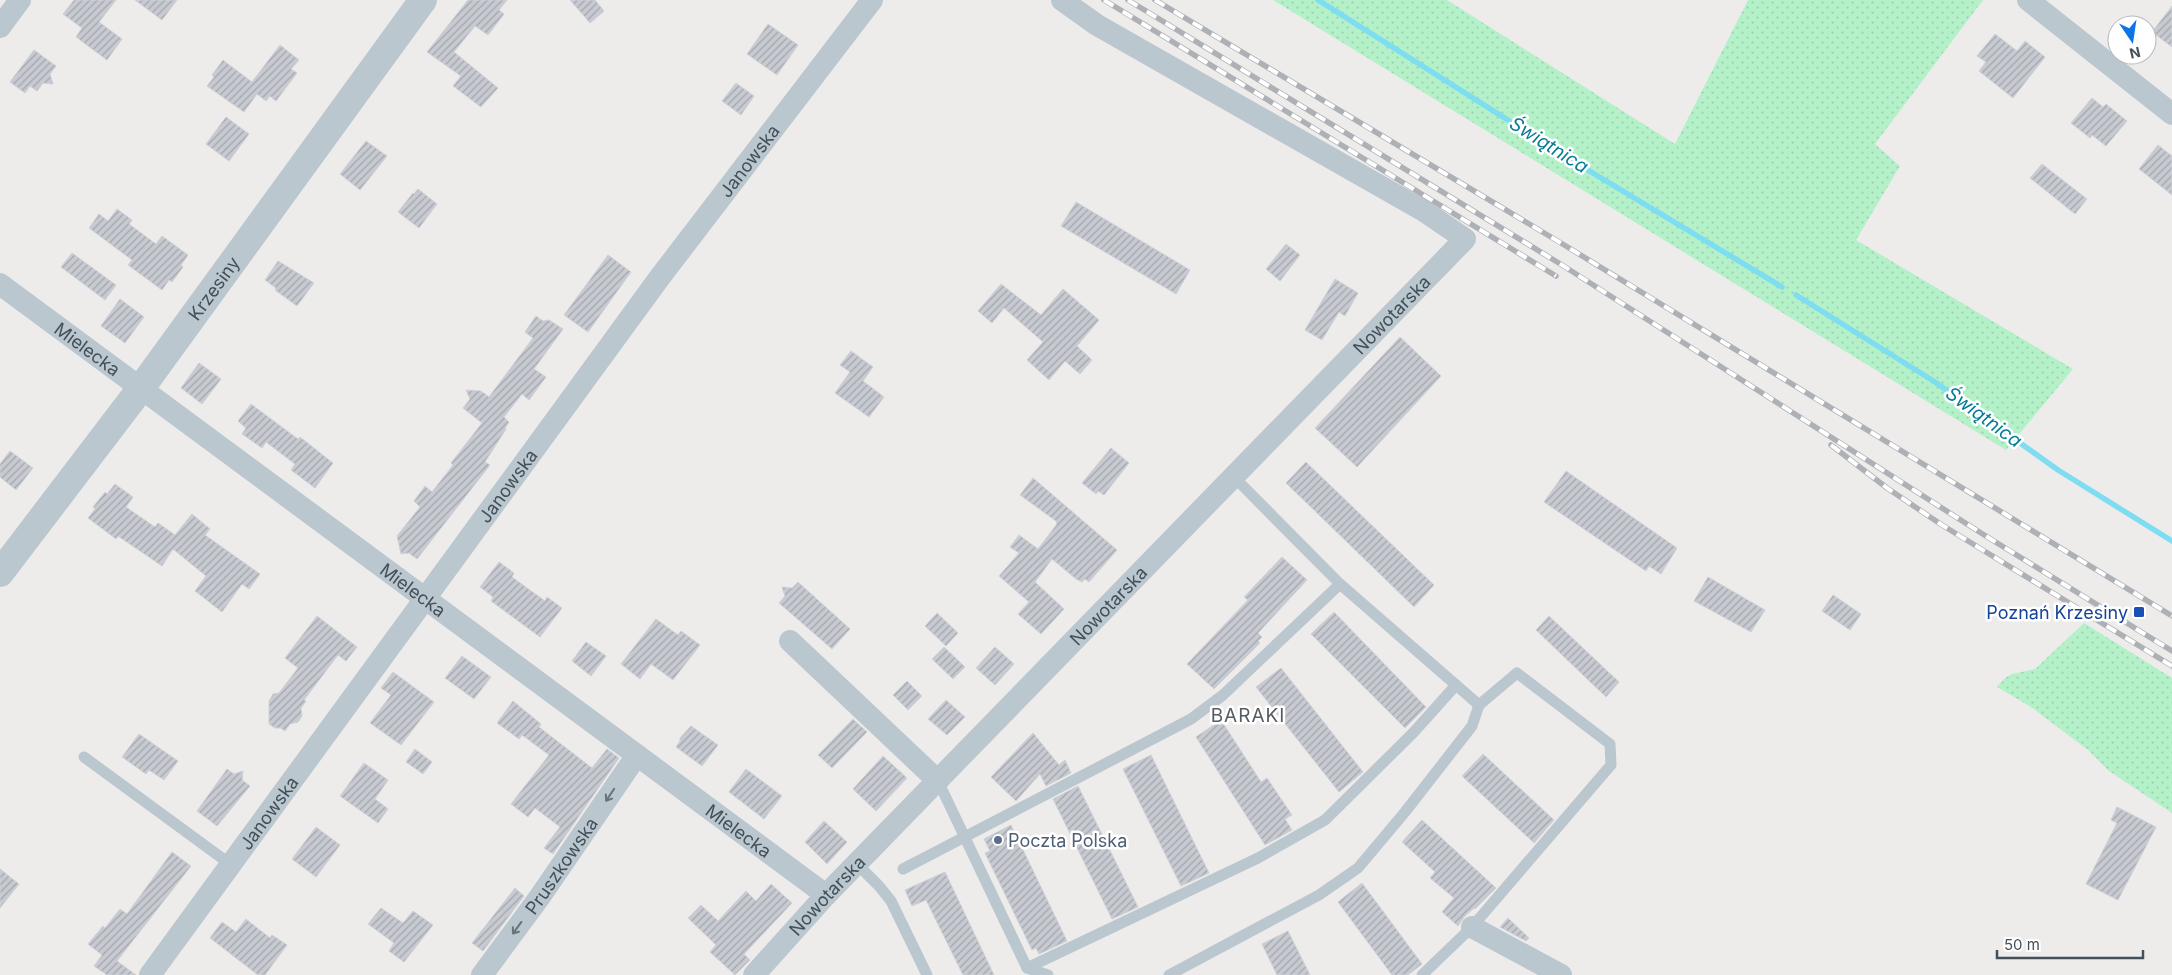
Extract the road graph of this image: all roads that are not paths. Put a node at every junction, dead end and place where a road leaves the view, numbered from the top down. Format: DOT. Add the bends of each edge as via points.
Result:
graph roads {
  1 [pos="424,0"];
  2 [pos="872,0"];
  3 [pos="1062,0"];
  4 [pos="2028,0"];
  5 [pos="2172,114"];
  6 [pos="0,284"];
  7 [pos="141,388"];
  8 [pos="1234,477"];
  9 [pos="0,573"];
  10 [pos="1340,584"];
  11 [pos="425,598"];
  12 [pos="790,640"];
  13 [pos="1456,685"];
  14 [pos="1479,705"];
  15 [pos="637,755"];
  16 [pos="84,757"];
  17 [pos="938,781"];
  18 [pos="964,837"];
  19 [pos="230,864"];
  20 [pos="857,864"];
  21 [pos="903,869"];
  22 [pos="826,895"];
  23 [pos="1472,927"];
  24 [pos="1027,968"];
  25 [pos="150,975"];
  26 [pos="482,975"];
  27 [pos="754,975"];
  28 [pos="927,975"];
  29 [pos="1048,975"];
  30 [pos="1169,975"];
  31 [pos="1422,975"];
  32 [pos="1560,975"];
  1 -- 7 [label="street, Krzesiny"];
  2 -- 11 [label="street, Janowska" via="665,270"];
  3 -- 8 [label="street, Nowotarska" via="1097,25 1424,211 1465,238"];
  4 -- 5 [label="street"];
  6 -- 7 [label="street, Mielecka"];
  7 -- 9 [label="street, Krzesiny"];
  7 -- 11 [label="street, Mielecka"];
  8 -- 10 [label="lane"];
  8 -- 17 [label="street, Nowotarska"];
  10 -- 13 [label="lane"];
  10 -- 18 [label="lane" via="1223,695 1191,719"];
  11 -- 15 [label="street, Mielecka"];
  11 -- 19 [label="street, Janowska"];
  12 -- 17 [label="street"];
  13 -- 14 [label="lane"];
  13 -- 24 [label="lane" via="1413,733 1325,820 1258,858"];
  14 -- 23 [label="lane" via="1517,673 1610,744 1611,765"];
  14 -- 30 [label="lane" via="1472,726 1358,868 1319,895"];
  15 -- 22 [label="street, Mielecka"];
  15 -- 26 [label="street, Pruszkowska, one-way"];
  16 -- 19 [label="lane"];
  17 -- 18 [label="lane"];
  17 -- 20 [label="street, Nowotarska"];
  18 -- 21 [label="lane"];
  18 -- 24 [label="lane"];
  19 -- 25 [label="street, Janowska"];
  20 -- 22 [label="street, Nowotarska"];
  20 -- 28 [label="lane" via="891,901"];
  22 -- 27 [label="street, Nowotarska"];
  23 -- 31 [label="lane"];
  23 -- 32 [label="street"];
  24 -- 29 [label="lane"];
}
